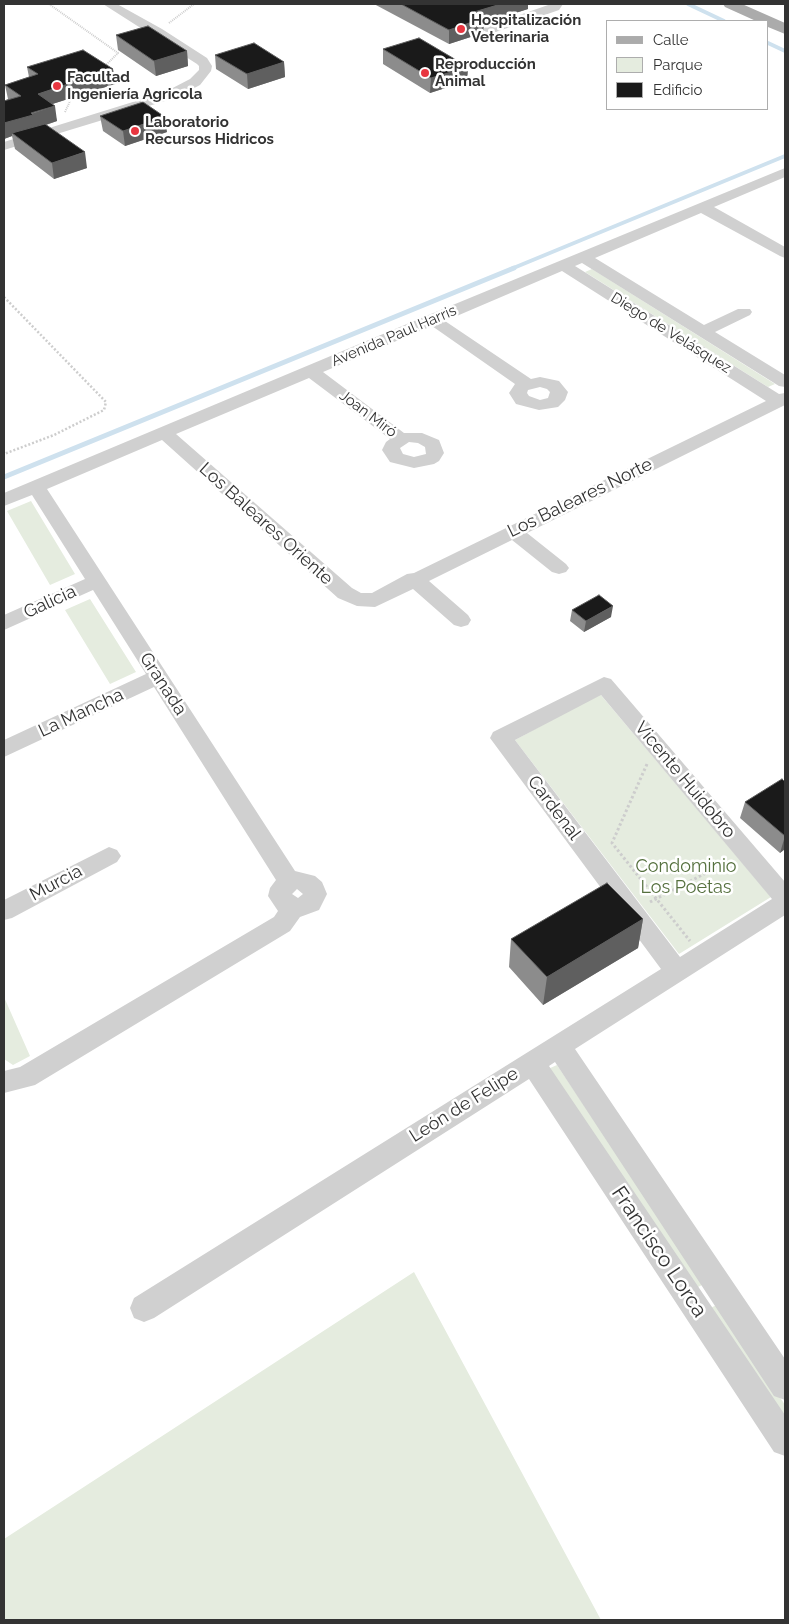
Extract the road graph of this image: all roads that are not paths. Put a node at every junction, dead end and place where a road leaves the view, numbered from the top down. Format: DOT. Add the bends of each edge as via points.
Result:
graph roads {
  1 [pos="109,4"];
  2 [pos="557,4"];
  3 [pos="730,4"];
  4 [pos="765,20"];
  5 [pos="769,22"];
  6 [pos="785,29"];
  7 [pos="488,30"];
  8 [pos="4,146"];
  9 [pos="785,172"];
  10 [pos="702,207"];
  11 [pos="785,253"];
  12 [pos="583,257"];
  13 [pos="564,265"];
  14 [pos="744,312"];
  15 [pos="432,319"];
  16 [pos="703,331"];
  17 [pos="311,371"];
  18 [pos="785,382"];
  19 [pos="527,384"];
  20 [pos="782,399"];
  21 [pos="164,433"];
  22 [pos="401,439"];
  23 [pos="36,486"];
  24 [pos="4,500"];
  25 [pos="512,531"];
  26 [pos="559,568"];
  27 [pos="414,579"];
  28 [pos="96,581"];
  29 [pos="376,600"];
  30 [pos="461,620"];
  31 [pos="4,623"];
  32 [pos="158,677"];
  33 [pos="604,684"];
  34 [pos="4,749"];
  35 [pos="109,856"];
  36 [pos="785,898"];
  37 [pos="785,903"];
  38 [pos="4,911"];
  39 [pos="677,971"];
  40 [pos="558,1046"];
  41 [pos="532,1062"];
  42 [pos="4,1082"];
  43 [pos="720,1288"];
  44 [pos="692,1302"];
  45 [pos="144,1308"];
  46 [pos="785,1385"];
  47 [pos="785,1441"];
  1 -- 8 [label="street" via="158,32 206,66 205,71 195,82 170,95"];
  2 -- 7 [label="street"];
  3 -- 4 [label="main road"];
  5 -- 6 [label="main road"];
  9 -- 10 [label="street, Avenida Paul Harris"];
  10 -- 11 [label="street"];
  10 -- 12 [label="street, Avenida Paul Harris"];
  12 -- 13 [label="street, Avenida Paul Harris"];
  12 -- 16 [label="street, Diego de Velásquez"];
  13 -- 15 [label="street, Avenida Paul Harris"];
  13 -- 20 [label="street, Diego de Velásquez"];
  14 -- 16 [label="street"];
  15 -- 17 [label="street, Avenida Paul Harris"];
  15 -- 19 [label="street"];
  16 -- 18 [label="street, Diego de Velásquez"];
  17 -- 21 [label="street, Avenida Paul Harris"];
  17 -- 22 [label="street, Joan Miró"];
  20 -- 25 [label="street, Los Baleares Norte"];
  21 -- 23 [label="street, Avenida Paul Harris"];
  21 -- 29 [label="street, Los Baleares Oriente" via="345,593 357,599"];
  23 -- 24 [label="street, Avenida Paul Harris"];
  23 -- 28 [label="street, Granada"];
  25 -- 26 [label="street"];
  25 -- 27 [label="street, Los Baleares Norte"];
  27 -- 29 [label="street, Los Baleares Norte"];
  27 -- 30 [label="street"];
  28 -- 31 [label="street, Galicia"];
  28 -- 32 [label="street, Granada"];
  32 -- 34 [label="street, La Mancha"];
  32 -- 42 [label="street, Granada" via="290,882 307,882 314,890 314,899 306,906 294,908 282,924 26,1077"];
  33 -- 36 [label="street, Vicente Huidobro"];
  33 -- 39 [label="street, Cardenal" via="501,738"];
  35 -- 38 [label="street, Murcia"];
  37 -- 39 [label="street, León de Felipe"];
  39 -- 40 [label="street, León de Felipe"];
  40 -- 41 [label="street, León de Felipe"];
  40 -- 43 [label="street, Francisco Lorca"];
  41 -- 44 [label="street, Francisco Lorca"];
  41 -- 45 [label="street, León de Felipe"];
  43 -- 44 [label="street"];
  43 -- 46 [label="street, Francisco Lorca"];
  44 -- 47 [label="street, Francisco Lorca"];
}
